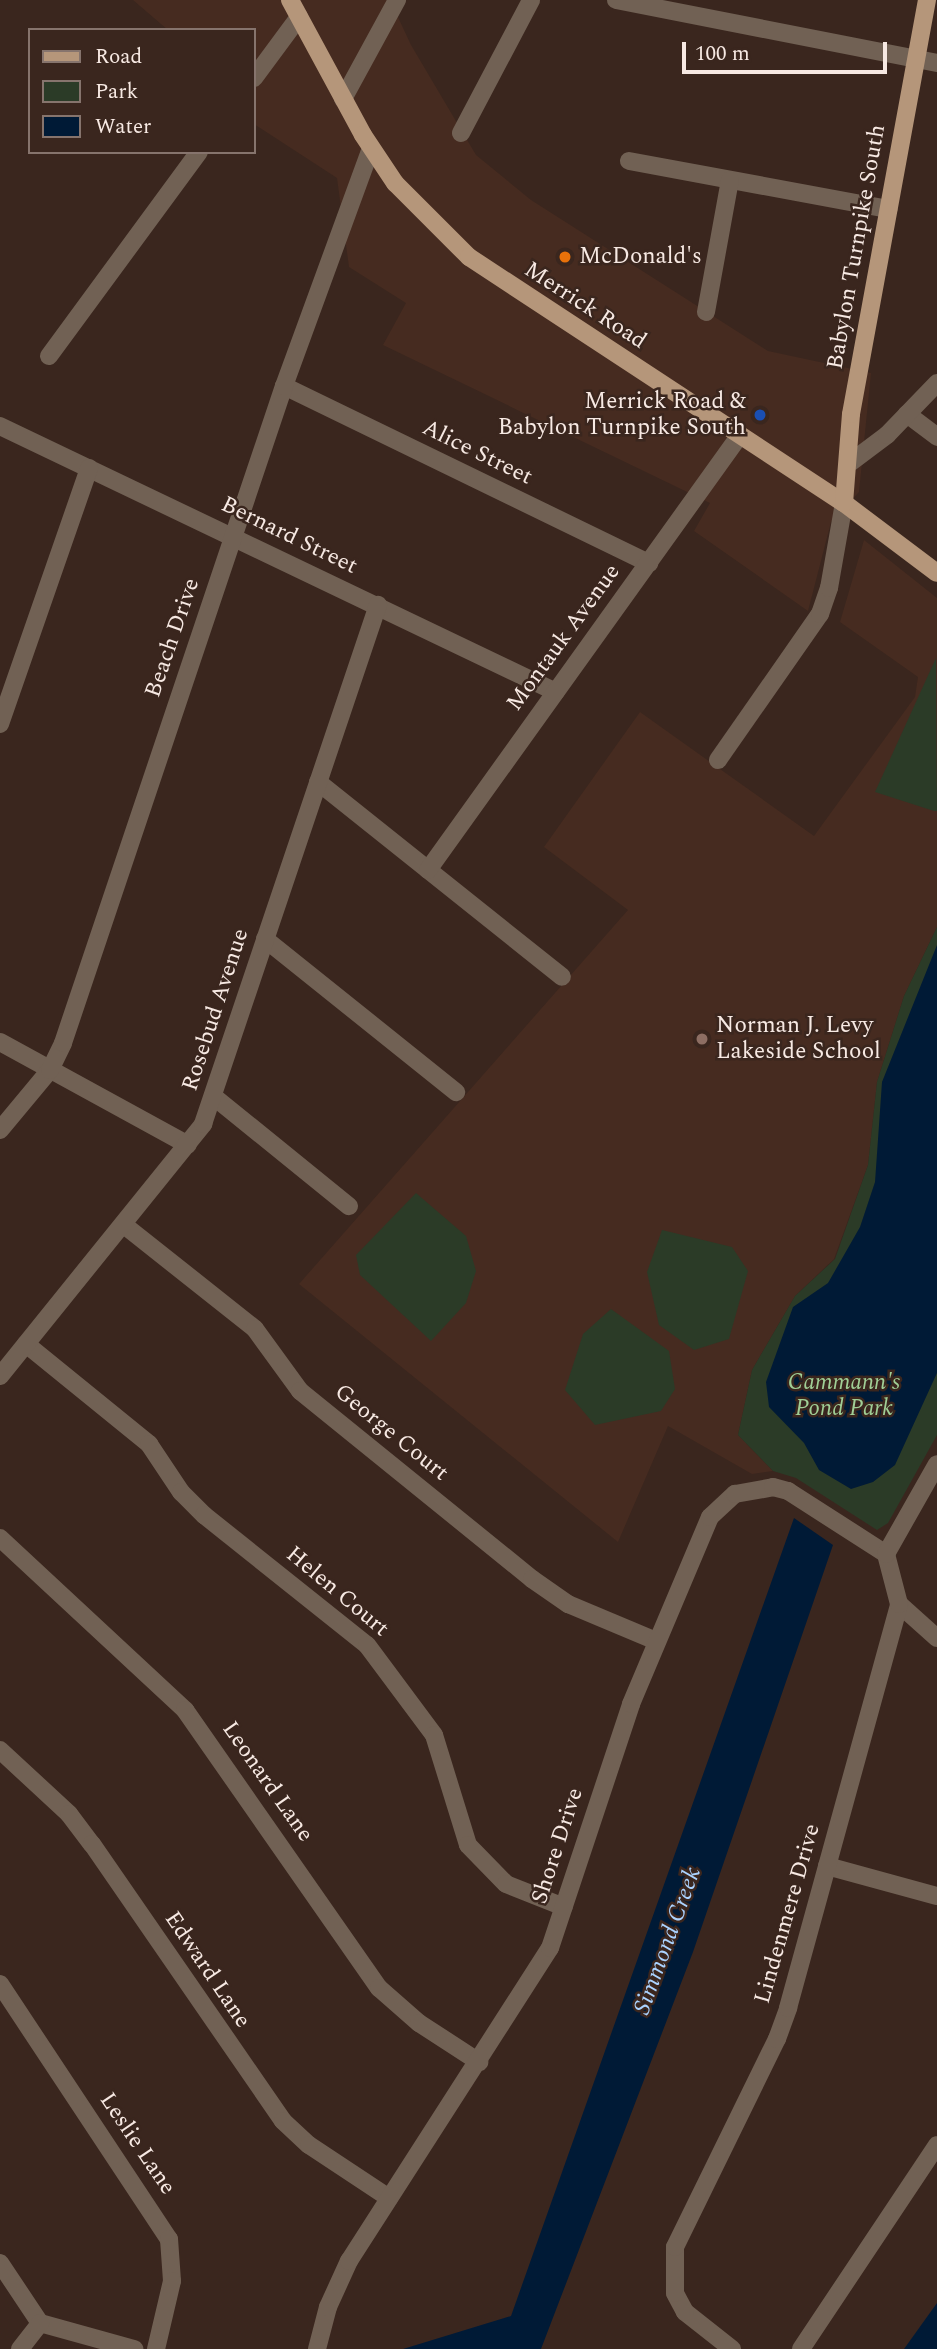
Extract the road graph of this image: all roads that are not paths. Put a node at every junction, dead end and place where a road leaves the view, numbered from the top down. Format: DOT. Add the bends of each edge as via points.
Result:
graph roads {
  1 [pos="290,0"];
  2 [pos="397,0"];
  3 [pos="531,0"];
  4 [pos="616,0"];
  5 [pos="928,0"];
  6 [pos="299,17"];
  7 [pos="916,59"];
  8 [pos="937,63"];
  9 [pos="256,75"];
  10 [pos="343,99"];
  11 [pos="461,133"];
  12 [pos="370,148"];
  13 [pos="198,154"];
  14 [pos="629,161"];
  15 [pos="730,180"];
  16 [pos="889,209"];
  17 [pos="706,312"];
  18 [pos="49,356"];
  19 [pos="937,383"];
  20 [pos="284,386"];
  21 [pos="907,414"];
  22 [pos="0,426"];
  23 [pos="740,435"];
  24 [pos="937,437"];
  25 [pos="851,462"];
  26 [pos="89,468"];
  27 [pos="844,503"];
  28 [pos="233,536"];
  29 [pos="649,563"];
  30 [pos="937,573"];
  31 [pos="378,605"];
  32 [pos="556,692"];
  33 [pos="0,723"];
  34 [pos="718,760"];
  35 [pos="318,782"];
  36 [pos="428,870"];
  37 [pos="265,939"];
  38 [pos="562,977"];
  39 [pos="0,1042"];
  40 [pos="50,1070"];
  41 [pos="456,1092"];
  42 [pos="213,1096"];
  43 [pos="0,1130"];
  44 [pos="188,1145"];
  45 [pos="349,1206"];
  46 [pos="124,1225"];
  47 [pos="26,1344"];
  48 [pos="0,1376"];
  49 [pos="937,1464"];
  50 [pos="0,1538"];
  51 [pos="886,1554"];
  52 [pos="899,1604"];
  53 [pos="937,1638"];
  54 [pos="656,1642"];
  55 [pos="0,1750"];
  56 [pos="827,1866"];
  57 [pos="937,1896"];
  58 [pos="564,1907"];
  59 [pos="0,1984"];
  60 [pos="479,2062"];
  61 [pos="937,2145"];
  62 [pos="389,2198"];
  63 [pos="0,2263"];
  64 [pos="40,2323"];
  65 [pos="20,2349"];
  66 [pos="134,2349"];
  67 [pos="156,2349"];
  68 [pos="317,2349"];
  69 [pos="732,2349"];
  70 [pos="801,2349"];
  1 -- 6 [label="main road, Merrick Road"];
  2 -- 10 [label="street"];
  3 -- 11 [label="street"];
  4 -- 7 [label="street"];
  5 -- 7 [label="main road, Babylon Turnpike South"];
  6 -- 9 [label="street"];
  6 -- 10 [label="main road, Merrick Road"];
  7 -- 8 [label="street"];
  7 -- 16 [label="main road, Babylon Turnpike South"];
  10 -- 12 [label="main road, Merrick Road"];
  12 -- 20 [label="street, Beach Drive"];
  12 -- 23 [label="main road, Merrick Road" via="412,202 469,257"];
  13 -- 18 [label="street"];
  14 -- 15 [label="street"];
  15 -- 16 [label="street"];
  15 -- 17 [label="street"];
  16 -- 25 [label="main road, Babylon Turnpike South" via="851,414"];
  19 -- 21 [label="street"];
  20 -- 28 [label="street, Beach Drive"];
  20 -- 29 [label="street, Alice Street"];
  21 -- 24 [label="street"];
  21 -- 25 [label="street"];
  22 -- 26 [label="street, Bernard Street"];
  23 -- 27 [label="main road, Merrick Road"];
  23 -- 29 [label="street, Montauk Avenue"];
  25 -- 27 [label="main road, Babylon Turnpike South"];
  26 -- 28 [label="street, Bernard Street"];
  26 -- 33 [label="street"];
  27 -- 30 [label="main road, Merrick Road"];
  27 -- 34 [label="street" via="820,614"];
  28 -- 31 [label="street, Bernard Street"];
  28 -- 40 [label="street, Beach Drive"];
  29 -- 32 [label="street, Montauk Avenue"];
  31 -- 32 [label="street, Bernard Street"];
  31 -- 35 [label="street, Rosebud Avenue"];
  32 -- 36 [label="street, Montauk Avenue"];
  35 -- 36 [label="street"];
  35 -- 37 [label="street, Rosebud Avenue"];
  36 -- 38 [label="street"];
  37 -- 41 [label="street"];
  37 -- 42 [label="street, Rosebud Avenue"];
  39 -- 40 [label="street"];
  40 -- 43 [label="street, Beach Drive"];
  40 -- 44 [label="street"];
  42 -- 44 [label="street, Rosebud Avenue" via="203,1124"];
  42 -- 45 [label="street"];
  44 -- 46 [label="street, Rosebud Avenue"];
  46 -- 47 [label="street, Rosebud Avenue"];
  46 -- 54 [label="street, George Court" via="255,1329 300,1391 532,1579 568,1604"];
  47 -- 48 [label="street, Rosebud Avenue"];
  47 -- 58 [label="street, Helen Court" via="149,1444 181,1492 204,1515 367,1645 434,1735 468,1845 506,1884"];
  49 -- 51 [label="street"];
  50 -- 60 [label="street, Leonard Lane" via="185,1710 379,1988 419,2023"];
  51 -- 52 [label="street, Lindenmere Drive"];
  51 -- 54 [label="street, Shore Drive" via="788,1491 758,1487 735,1494 710,1517"];
  52 -- 53 [label="street"];
  52 -- 56 [label="street, Lindenmere Drive"];
  54 -- 58 [label="street, Shore Drive"];
  55 -- 62 [label="street, Edward Lane" via="69,1814 92,1843 283,2121 309,2145"];
  56 -- 57 [label="street"];
  56 -- 69 [label="street, Lindenmere Drive" via="777,2039 675,2248 675,2293 685,2312"];
  58 -- 60 [label="street, Shore Drive" via="540,1969"];
  59 -- 67 [label="street, Leslie Lane" via="169,2239 173,2281"];
  60 -- 62 [label="street, Shore Drive"];
  61 -- 70 [label="street"];
  62 -- 68 [label="street, Shore Drive" via="336,2286"];
  63 -- 64 [label="street"];
  64 -- 65 [label="street"];
  64 -- 66 [label="street"];
}
